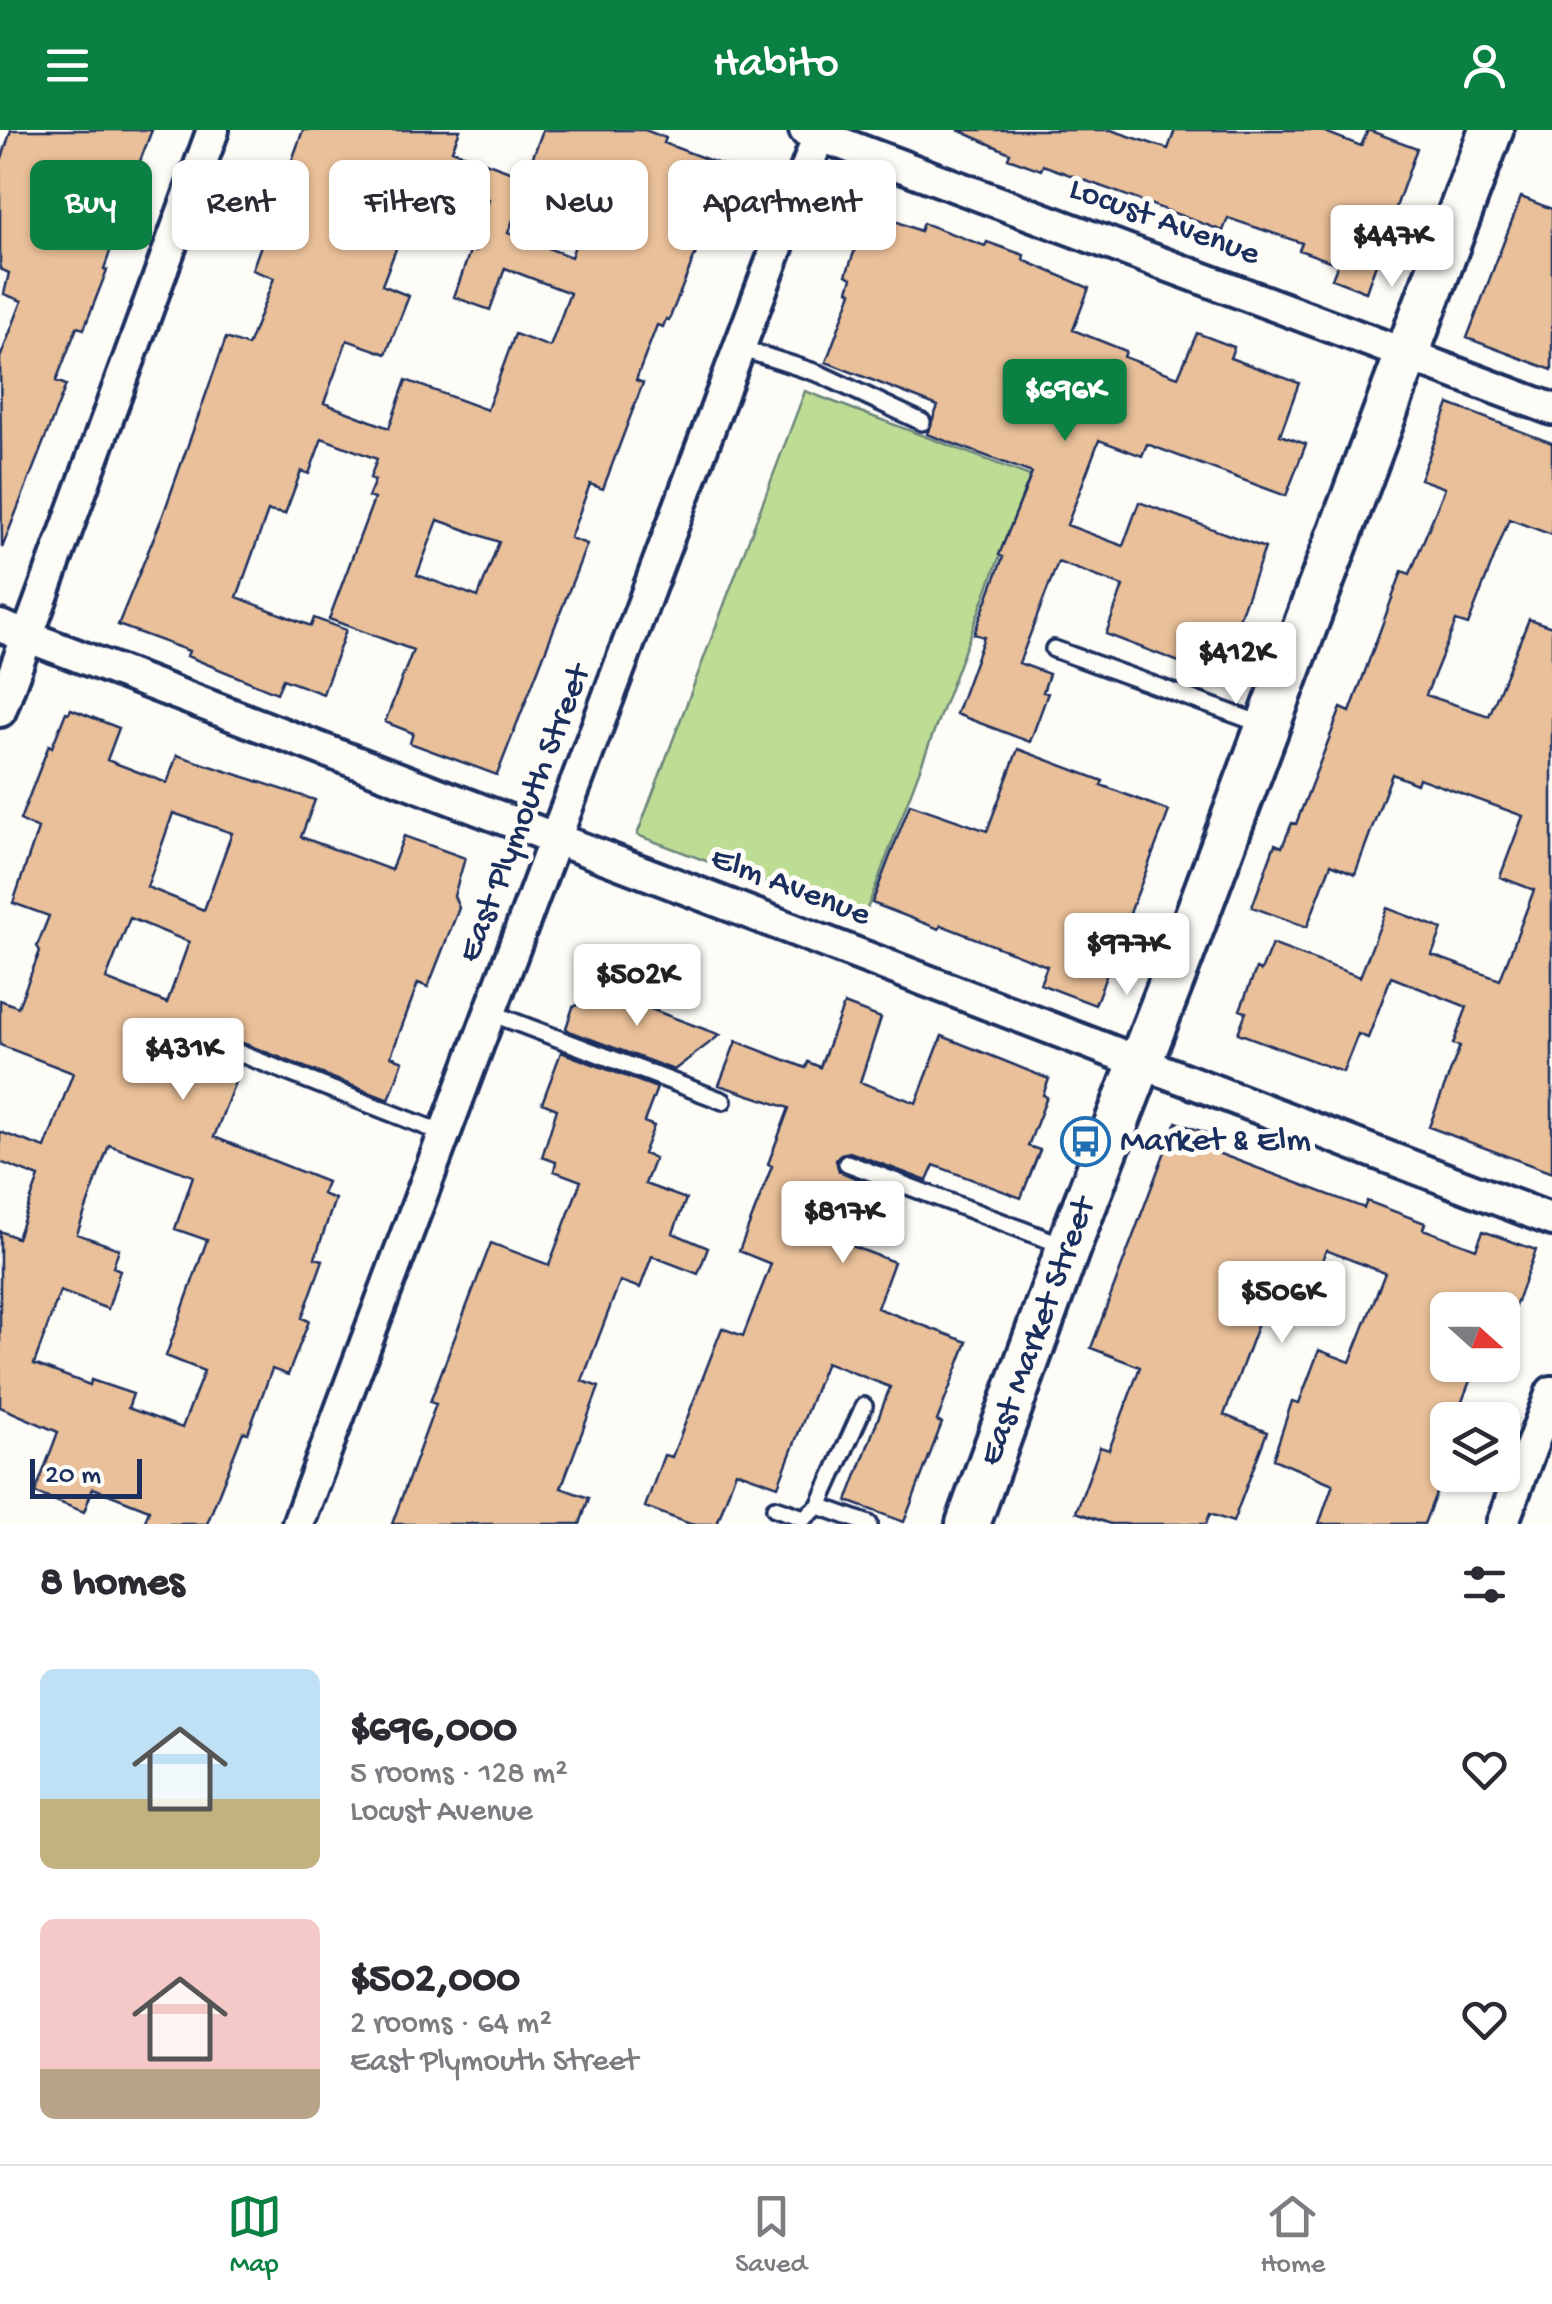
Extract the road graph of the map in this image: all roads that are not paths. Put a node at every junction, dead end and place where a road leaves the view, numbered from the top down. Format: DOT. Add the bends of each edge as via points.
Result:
graph roads {
  1 [pos="213,130"];
  2 [pos="1491,130"];
  3 [pos="815,132"];
  4 [pos="740,348"];
  5 [pos="1406,353"];
  6 [pos="1552,409"];
  7 [pos="922,422"];
  8 [pos="14,632"];
  9 [pos="1054,650"];
  10 [pos="0,711"];
  11 [pos="1268,726"];
  12 [pos="557,839"];
  13 [pos="491,1014"];
  14 [pos="231,1050"];
  15 [pos="1141,1063"];
  16 [pos="723,1101"];
  17 [pos="445,1134"];
  18 [pos="847,1163"];
  19 [pos="1552,1220"];
  20 [pos="1068,1248"];
  21 [pos="1552,1392"];
  22 [pos="864,1406"];
  23 [pos="819,1506"];
  24 [pos="775,1508"];
  25 [pos="298,1524"];
  26 [pos="869,1524"];
  27 [pos="968,1524"];
  28 [pos="1502,1524"];
  1 -- 8 [label="street"];
  2 -- 5 [label="street, East Market Street"];
  3 -- 4 [label="street, East Plymouth Street"];
  3 -- 5 [label="street, Locust Avenue"];
  4 -- 7 [label="lane" via="820,374"];
  4 -- 12 [label="street, East Plymouth Street"];
  5 -- 6 [label="street, Locust Avenue"];
  5 -- 11 [label="street, East Market Street"];
  8 -- 10 [label="street"];
  8 -- 12 [label="street, Elm Avenue"];
  9 -- 11 [label="lane"];
  11 -- 15 [label="street, East Market Street"];
  12 -- 13 [label="street, East Plymouth Street"];
  12 -- 15 [label="street, Elm Avenue"];
  13 -- 16 [label="lane"];
  13 -- 17 [label="street, East Plymouth Street"];
  14 -- 17 [label="lane"];
  15 -- 19 [label="street, Elm Avenue"];
  15 -- 20 [label="street, East Market Street"];
  17 -- 25 [label="street, East Plymouth Street"];
  18 -- 20 [label="lane"];
  20 -- 27 [label="street, East Market Street"];
  21 -- 28 [label="street"];
  22 -- 23 [label="lane"];
  23 -- 24 [label="lane" via="804,1518"];
  23 -- 26 [label="lane"];
}
